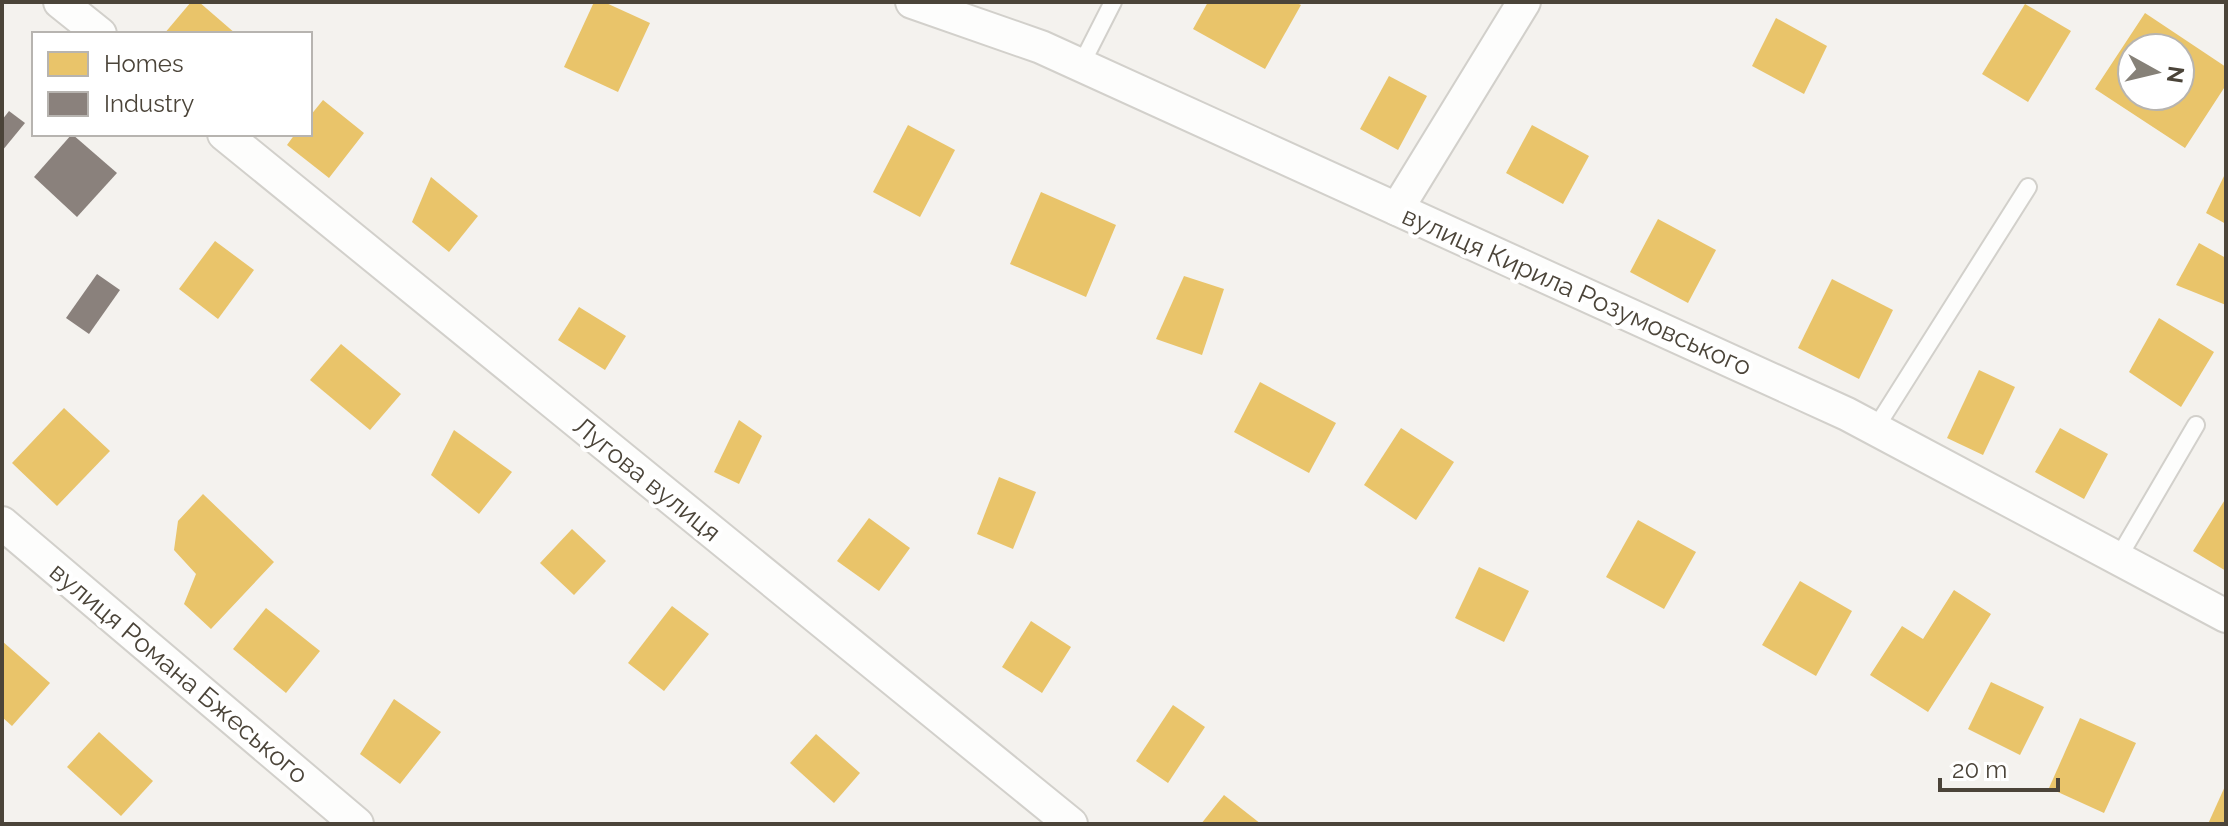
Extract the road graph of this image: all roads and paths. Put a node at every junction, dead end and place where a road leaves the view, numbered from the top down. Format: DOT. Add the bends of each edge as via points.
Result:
graph roads {
  1 [pos="60,2"];
  2 [pos="912,2"];
  3 [pos="1113,2"];
  4 [pos="1524,2"];
  5 [pos="98,32"];
  6 [pos="1081,65"];
  7 [pos="226,136"];
  8 [pos="2028,187"];
  9 [pos="1397,209"];
  10 [pos="2196,425"];
  11 [pos="1875,429"];
  12 [pos="2,523"];
  13 [pos="2117,560"];
  14 [pos="2226,616"];
  15 [pos="357,824"];
  16 [pos="1071,824"];
  1 -- 5 [label="street"];
  2 -- 6 [label="street, вулиця Кирила Розумовського"];
  3 -- 6 [label="lane"];
  4 -- 9 [label="street"];
  6 -- 9 [label="street, вулиця Кирила Розумовського"];
  7 -- 16 [label="street, Лугова вулиця"];
  8 -- 11 [label="lane"];
  9 -- 11 [label="street, вулиця Кирила Розумовського"];
  10 -- 13 [label="lane"];
  11 -- 13 [label="street, вулиця Кирила Розумовського"];
  12 -- 15 [label="street, вулиця Романа Бжеського"];
  13 -- 14 [label="street, вулиця Кирила Розумовського"];
}
